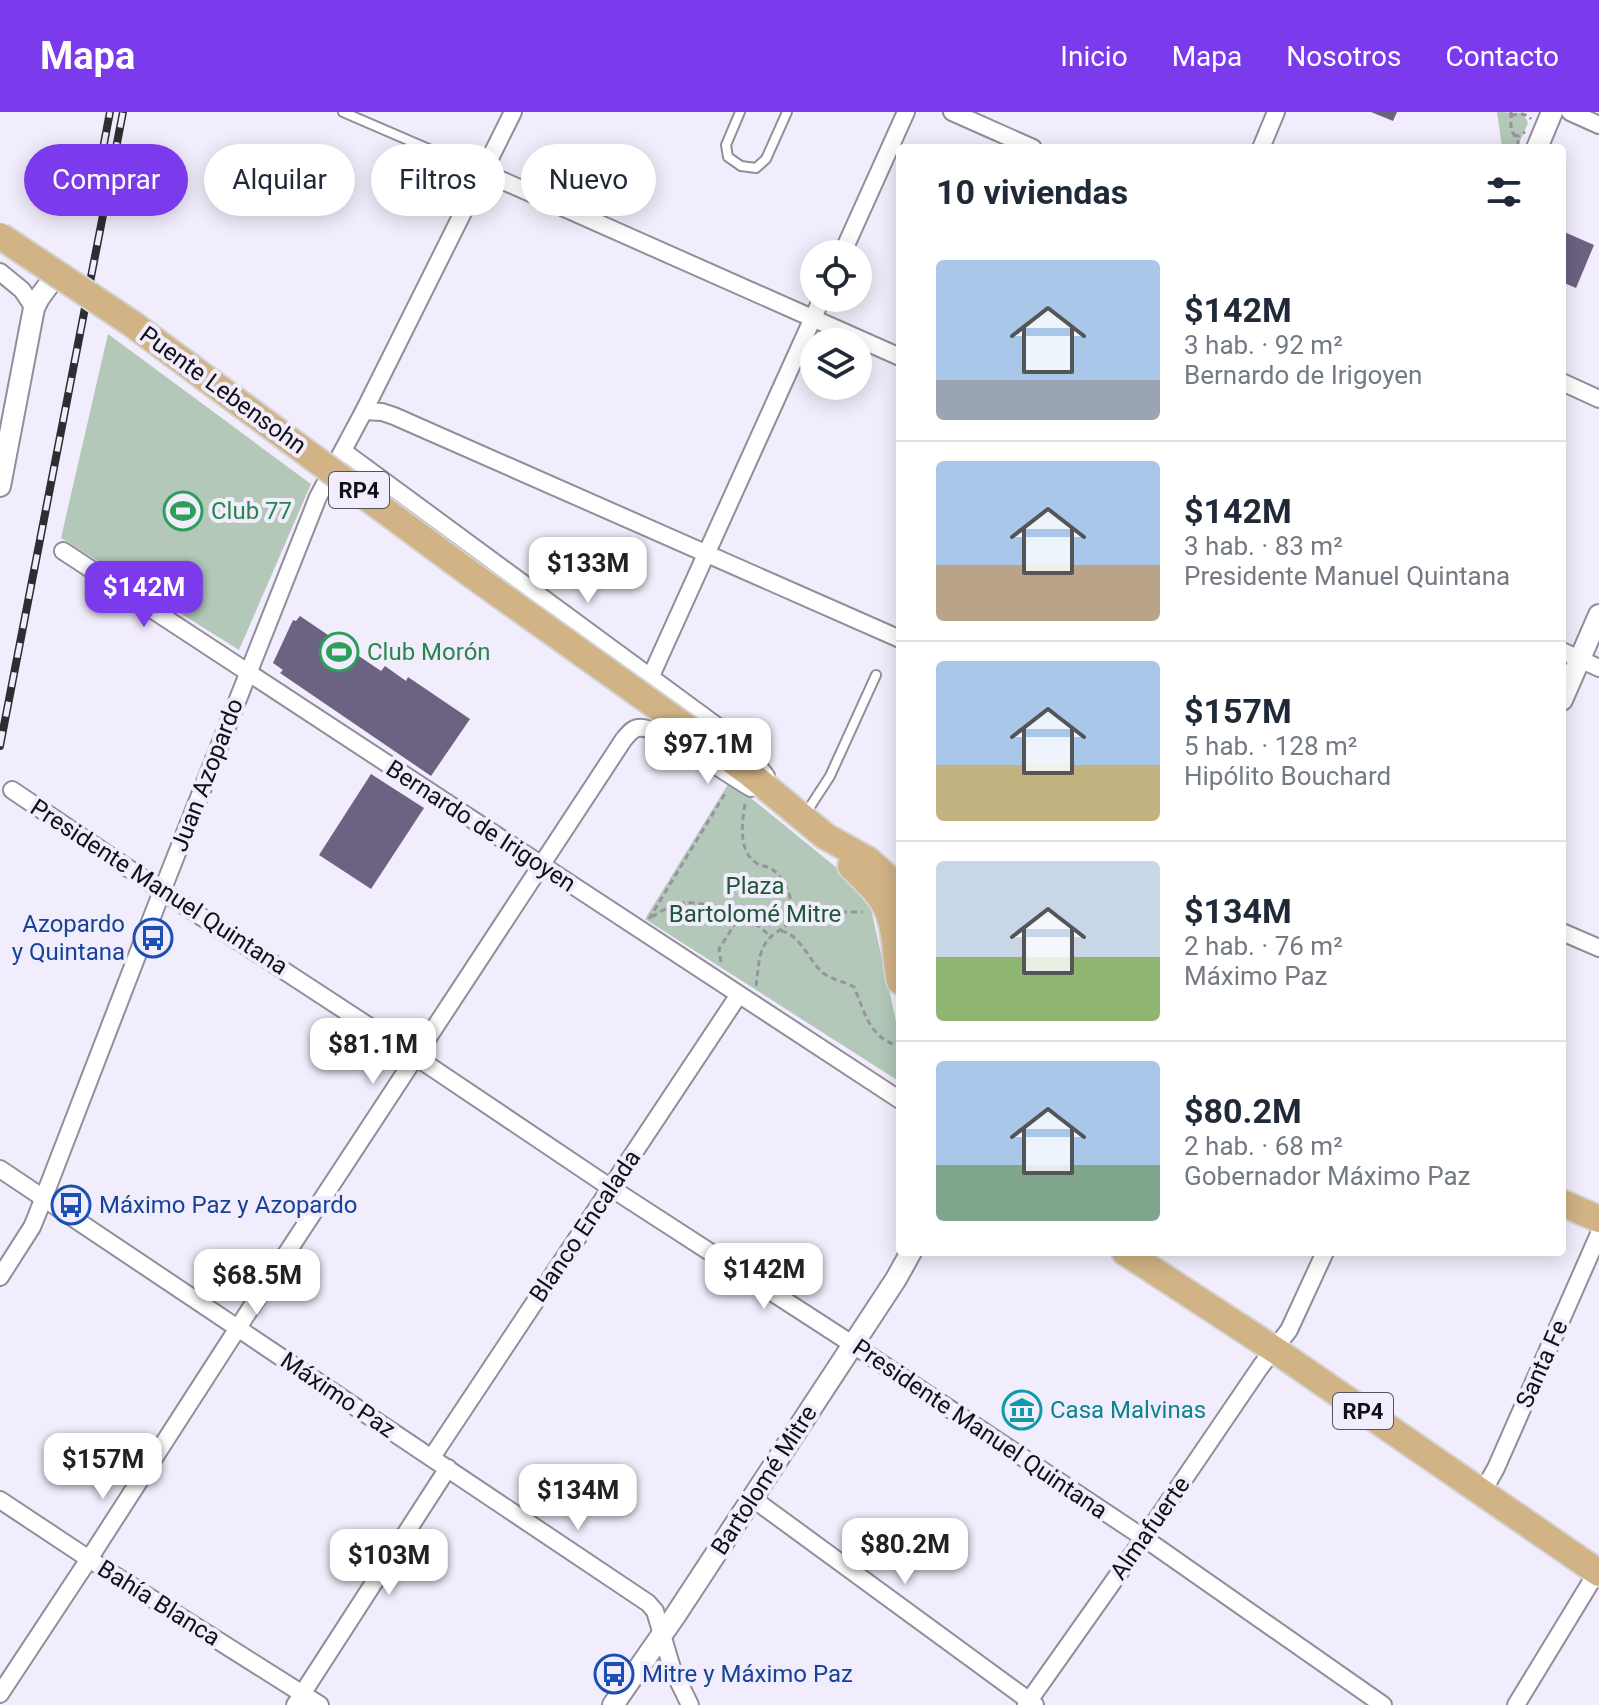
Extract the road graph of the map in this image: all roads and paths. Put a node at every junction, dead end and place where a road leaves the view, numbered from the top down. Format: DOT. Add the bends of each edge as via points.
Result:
graph roads {
  1 [pos="343,112"];
  2 [pos="513,112"];
  3 [pos="740,112"];
  4 [pos="787,112"];
  5 [pos="906,112"];
  6 [pos="952,112"];
  7 [pos="1276,112"];
  8 [pos="1552,112"];
  9 [pos="1570,112"];
  10 [pos="1511,114"];
  11 [pos="1530,123"];
  12 [pos="1599,125"];
  13 [pos="1514,135"];
  14 [pos="1532,139"];
  15 [pos="418,144"];
  16 [pos="497,144"];
  17 [pos="1024,144"];
  18 [pos="1263,144"];
  19 [pos="1518,144"];
  20 [pos="505,182"];
  21 [pos="461,216"];
  22 [pos="0,236"];
  23 [pos="848,240"];
  24 [pos="0,272"];
  25 [pos="53,279"];
  26 [pos="34,308"];
  27 [pos="815,312"];
  28 [pos="812,318"];
  29 [pos="896,355"];
  30 [pos="1566,384"];
  31 [pos="1599,399"];
  32 [pos="364,411"];
  33 [pos="6,421"];
  34 [pos="343,451"];
  35 [pos="0,486"];
  36 [pos="63,551"];
  37 [pos="707,555"];
  38 [pos="1599,615"];
  39 [pos="896,637"];
  40 [pos="1571,655"];
  41 [pos="1599,668"];
  42 [pos="247,673"];
  43 [pos="876,675"];
  44 [pos="651,676"];
  45 [pos="1566,680"];
  46 [pos="741,782"];
  47 [pos="12,790"];
  48 [pos="796,811"];
  49 [pos="541,865"];
  50 [pos="162,891"];
  51 [pos="893,897"];
  52 [pos="740,916"];
  53 [pos="792,917"];
  54 [pos="781,931"];
  55 [pos="1566,934"];
  56 [pos="771,938"];
  57 [pos="1599,948"];
  58 [pos="896,954"];
  59 [pos="712,978"];
  60 [pos="738,996"];
  61 [pos="754,1006"];
  62 [pos="896,1045"];
  63 [pos="416,1057"];
  64 [pos="896,1097"];
  65 [pos="0,1169"];
  66 [pos="611,1188"];
  67 [pos="44,1198"];
  68 [pos="1566,1205"];
  69 [pos="1599,1219"];
  70 [pos="1599,1234"];
  71 [pos="909,1256"];
  72 [pos="1131,1256"];
  73 [pos="1323,1256"];
  74 [pos="0,1277"];
  75 [pos="238,1328"];
  76 [pos="852,1344"];
  77 [pos="1275,1350"];
  78 [pos="432,1457"];
  79 [pos="448,1468"];
  80 [pos="1482,1493"];
  81 [pos="752,1498"];
  82 [pos="0,1500"];
  83 [pos="1144,1538"];
  84 [pos="89,1559"];
  85 [pos="1598,1572"];
  86 [pos="662,1633"];
  87 [pos="0,1694"];
  88 [pos="299,1699"];
  89 [pos="1030,1704"];
  90 [pos="320,1705"];
  91 [pos="613,1705"];
  92 [pos="690,1705"];
  93 [pos="1383,1705"];
  94 [pos="1516,1705"];
  1 -- 15 [label="lane"];
  2 -- 16 [label="street, Juan Azopardo"];
  3 -- 4 [label="lane" via="726,145 728,157 756,168 766,159"];
  5 -- 23 [label="street"];
  6 -- 17 [label="street"];
  7 -- 18 [label="street"];
  8 -- 14 [label="street"];
  9 -- 12 [label="street"];
  10 -- 11 [label="path" via="1528,115"];
  10 -- 13 [label="path"];
  13 -- 14 [label="path"];
  13 -- 19 [label="path"];
  20 -- 28 [label="street"];
  21 -- 32 [label="street, Juan Azopardo"];
  22 -- 48 [label="main road, Puente Lebensohn / RP4, bridge" via="131,323"];
  24 -- 26 [label="street"];
  25 -- 26 [label="street"];
  26 -- 33 [label="street"];
  27 -- 28 [label="street"];
  28 -- 29 [label="street"];
  28 -- 37 [label="street"];
  30 -- 31 [label="street"];
  32 -- 34 [label="street, Juan Azopardo"];
  32 -- 37 [label="street" via="394,416"];
  33 -- 35 [label="street"];
  34 -- 42 [label="street, Juan Azopardo" via="318,497"];
  34 -- 44 [label="street"];
  36 -- 42 [label="street, Bernardo de Irigoyen"];
  37 -- 39 [label="street"];
  37 -- 44 [label="street"];
  38 -- 40 [label="street"];
  40 -- 41 [label="street"];
  40 -- 45 [label="street"];
  42 -- 49 [label="street, Bernardo de Irigoyen"];
  42 -- 50 [label="street, Juan Azopardo"];
  43 -- 48 [label="lane" via="830,776"];
  44 -- 48 [label="street" via="742,746"];
  46 -- 48 [label="street"];
  46 -- 49 [label="street" via="659,732 639,727 624,739"];
  46 -- 52 [label="path" via="648,920 674,904 690,902"];
  46 -- 53 [label="path" via="743,840 754,862 781,879"];
  47 -- 50 [label="street, Presidente Manuel Quintana"];
  48 -- 51 [label="main road, RP4" via="871,885"];
  49 -- 59 [label="street, Bernardo de Irigoyen"];
  49 -- 63 [label="street"];
  50 -- 63 [label="street, Presidente Manuel Quintana"];
  50 -- 67 [label="street, Juan Azopardo"];
  51 -- 53 [label="path" via="873,912 805,912"];
  51 -- 58 [label="main road, RP4"];
  52 -- 56 [label="path"];
  52 -- 59 [label="path" via="721,944 721,963"];
  53 -- 54 [label="path"];
  54 -- 56 [label="path"];
  54 -- 62 [label="path" via="793,937 821,972 854,987 873,1030"];
  55 -- 57 [label="street"];
  56 -- 61 [label="path" via="761,954"];
  59 -- 60 [label="street, Bernardo de Irigoyen"];
  60 -- 61 [label="street, Bernardo de Irigoyen"];
  60 -- 66 [label="street, Blanco Encalada"];
  61 -- 64 [label="street, Bernardo de Irigoyen"];
  63 -- 66 [label="street, Presidente Manuel Quintana"];
  63 -- 75 [label="street"];
  65 -- 67 [label="street, Máximo Paz"];
  66 -- 76 [label="street, Presidente Manuel Quintana"];
  66 -- 78 [label="street, Blanco Encalada"];
  67 -- 74 [label="street, Juan Azopardo"];
  67 -- 75 [label="street, Máximo Paz"];
  68 -- 69 [label="main road"];
  70 -- 80 [label="street, Santa Fe"];
  71 -- 76 [label="street, Bartolomé Mitre"];
  72 -- 77 [label="main road, RP4"];
  73 -- 77 [label="street, Almafuerte" via="1297,1316"];
  75 -- 78 [label="street, Máximo Paz"];
  75 -- 84 [label="street"];
  76 -- 81 [label="street, Bartolomé Mitre"];
  76 -- 83 [label="street, Presidente Manuel Quintana"];
  77 -- 80 [label="main road, RP4"];
  77 -- 83 [label="street, Almafuerte"];
  78 -- 79 [label="street, Máximo Paz"];
  79 -- 86 [label="street, Máximo Paz" via="648,1603"];
  79 -- 88 [label="street"];
  80 -- 85 [label="main road, RP4"];
  81 -- 86 [label="street, Bartolomé Mitre"];
  81 -- 89 [label="street"];
  82 -- 84 [label="street, Bahía Blanca"];
  83 -- 89 [label="street, Almafuerte"];
  83 -- 93 [label="street, Presidente Manuel Quintana"];
  84 -- 87 [label="street"];
  84 -- 88 [label="street, Bahía Blanca"];
  85 -- 94 [label="street"];
  86 -- 91 [label="street, Bartolomé Mitre"];
  86 -- 92 [label="street, Máximo Paz"];
  88 -- 90 [label="street, Bahía Blanca"];
}
